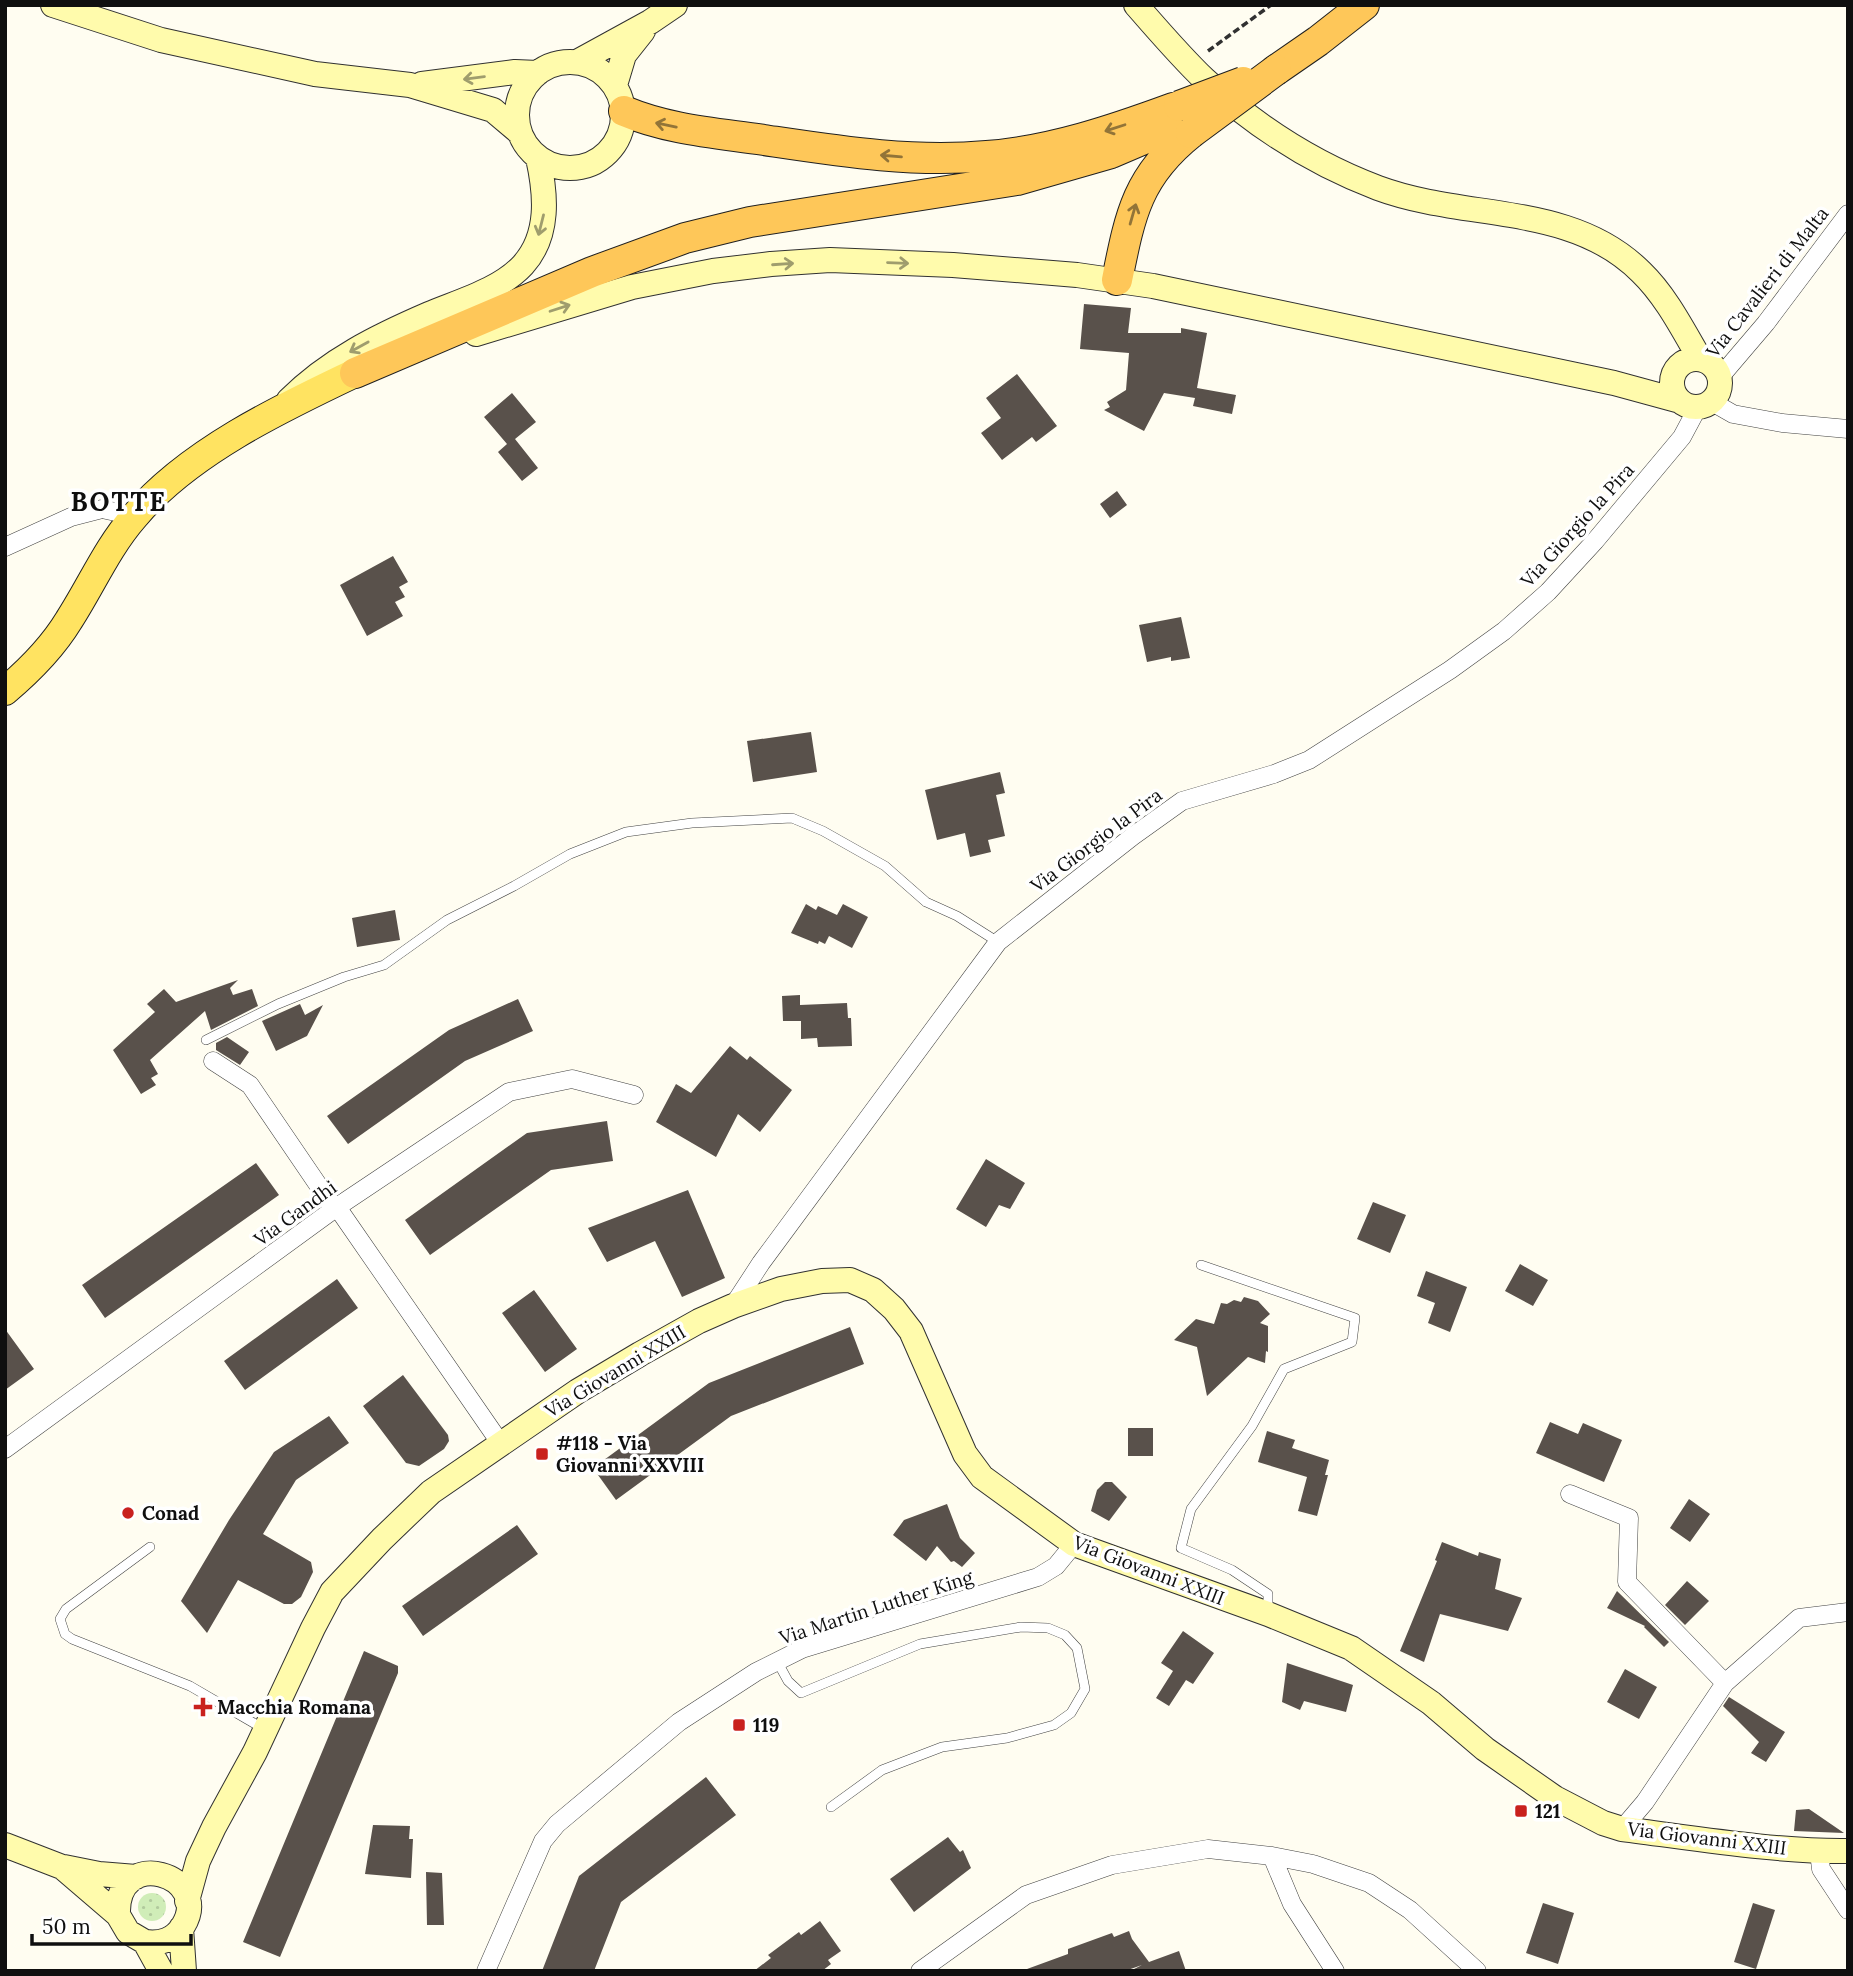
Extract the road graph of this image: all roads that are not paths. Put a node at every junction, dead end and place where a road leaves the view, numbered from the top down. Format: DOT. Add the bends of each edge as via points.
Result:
graph roads {
  1 [pos="53,5"];
  2 [pos="675,5"];
  3 [pos="1136,5"];
  4 [pos="1364,5"];
  5 [pos="650,22"];
  6 [pos="578,62"];
  7 [pos="538,73"];
  8 [pos="410,85"];
  9 [pos="620,98"];
  10 [pos="1186,120"];
  11 [pos="519,132"];
  12 [pos="538,158"];
  13 [pos="1848,214"];
  14 [pos="1116,280"];
  15 [pos="1685,366"];
  16 [pos="355,373"];
  17 [pos="1720,377"];
  18 [pos="1614,383"];
  19 [pos="1697,403"];
  20 [pos="280,410"];
  21 [pos="1848,429"];
  22 [pos="134,516"];
  23 [pos="5,547"];
  24 [pos="5,691"];
  25 [pos="998,942"];
  26 [pos="206,1040"];
  27 [pos="213,1062"];
  28 [pos="634,1094"];
  29 [pos="337,1207"];
  30 [pos="1202,1265"];
  31 [pos="733,1306"];
  32 [pos="501,1444"];
  33 [pos="5,1449"];
  34 [pos="1570,1494"];
  35 [pos="1074,1544"];
  36 [pos="150,1547"];
  37 [pos="1848,1612"];
  38 [pos="1268,1614"];
  39 [pos="777,1661"];
  40 [pos="1725,1683"];
  41 [pos="266,1730"];
  42 [pos="831,1807"];
  43 [pos="214,1827"];
  44 [pos="1622,1829"];
  45 [pos="5,1845"];
  46 [pos="1848,1851"];
  47 [pos="1819,1852"];
  48 [pos="1272,1856"];
  49 [pos="62,1867"];
  50 [pos="148,1875"];
  51 [pos="187,1900"];
  52 [pos="1848,1910"];
  53 [pos="118,1915"];
  54 [pos="181,1928"];
  55 [pos="145,1942"];
  56 [pos="161,1971"];
  57 [pos="184,1971"];
  58 [pos="486,1971"];
  59 [pos="920,1971"];
  60 [pos="1335,1971"];
  61 [pos="1477,1971"];
  1 -- 8 [label="main road" via="161,40 303,71"];
  2 -- 5 [label="main road"];
  3 -- 15 [label="main road" via="1221,93 1317,161 1427,202 1557,224 1622,254 1669,309"];
  4 -- 10 [label="highway, bridge" via="1276,70"];
  5 -- 6 [label="main road"];
  5 -- 9 [label="main road" via="624,55"];
  6 -- 7 [label="main road" via="564,62"];
  6 -- 9 [label="main road" via="599,70"];
  7 -- 8 [label="main road, one-way"];
  7 -- 11 [label="main road" via="519,99"];
  8 -- 11 [label="main road" via="493,110"];
  10 -- 9 [label="highway, one-way" via="1116,128 995,156 941,158 865,154 655,124"];
  9 -- 12 [label="main road" via="622,130 614,147 600,160 582,168 563,169"];
  14 -- 10 [label="highway, one-way" via="1143,186"];
  10 -- 16 [label="highway" via="1111,153 1017,180 782,216 685,238 592,271"];
  11 -- 12 [label="main road"];
  12 -- 20 [label="main road, one-way" via="544,213 535,246 522,266 482,292 352,350"];
  13 -- 17 [label="street, Via Cavalieri di Malta"];
  16 -- 14 [label="main road, one-way" via="604,293 742,267 830,260 995,268"];
  14 -- 18 [label="main road"];
  15 -- 17 [label="main road" via="1709,362"];
  15 -- 18 [label="main road" via="1647,380"];
  15 -- 19 [label="main road" via="1672,383 1674,393"];
  16 -- 20 [label="main road"];
  17 -- 19 [label="main road" via="1720,390"];
  18 -- 19 [label="main road"];
  19 -- 21 [label="street" via="1782,423"];
  19 -- 25 [label="street, Via Giorgio la Pira" via="1682,437 1595,541 1504,631 1309,760 1182,801"];
  20 -- 22 [label="main road" via="188,467"];
  22 -- 23 [label="street" via="103,509 71,517"];
  22 -- 24 [label="main road" via="57,639"];
  25 -- 26 [label="lane" via="926,902 885,866 792,818 692,823 626,832 570,853 447,920 384,965 278,1004"];
  25 -- 31 [label="street, Via Giorgio la Pira"];
  27 -- 29 [label="street" via="250,1085 328,1201"];
  28 -- 29 [label="street, Via Gandhi" via="572,1079 509,1092"];
  29 -- 32 [label="street"];
  29 -- 33 [label="street, Via Gandhi"];
  30 -- 38 [label="lane" via="1355,1318 1352,1342 1284,1369 1252,1426 1191,1509 1181,1548 1232,1570 1268,1594"];
  31 -- 32 [label="main road, Via Giovanni XXIII" via="578,1391"];
  31 -- 35 [label="main road, Via Giovanni XXIII" via="822,1281 850,1280 873,1290 911,1331 965,1454 982,1477"];
  32 -- 41 [label="main road, Via Giovanni XXIII" via="431,1492 332,1592"];
  34 -- 40 [label="street" via="1629,1518 1627,1582"];
  35 -- 38 [label="main road, Via Giovanni XXIII"];
  35 -- 39 [label="street, Via Martin Luther King" via="1056,1566 1038,1577 802,1649"];
  36 -- 41 [label="lane" via="66,1609 60,1619 65,1633 190,1686"];
  37 -- 40 [label="street" via="1799,1618"];
  38 -- 44 [label="main road, Via Giovanni XXIII" via="1351,1648 1555,1798"];
  39 -- 42 [label="lane" via="801,1693 920,1644 996,1631 1048,1628 1065,1635 1077,1648 1085,1689 1071,1713 1054,1725 1007,1738 942,1747 882,1770"];
  39 -- 58 [label="street, Via Martin Luther King" via="680,1722 557,1824 543,1841"];
  40 -- 44 [label="street"];
  41 -- 43 [label="main road, Via Giovanni XXIII"];
  43 -- 50 [label="main road, Via Giovanni XXIII" via="188,1852"];
  43 -- 51 [label="main road, Via Giovanni XXIII"];
  44 -- 47 [label="main road, Via Giovanni XXIII"];
  45 -- 49 [label="main road"];
  46 -- 47 [label="main road, Via Giovanni XXIII"];
  47 -- 52 [label="street" via="1821,1869"];
  48 -- 59 [label="street" via="1208,1850 1112,1865 1026,1895"];
  48 -- 60 [label="street" via="1292,1904"];
  48 -- 61 [label="street" via="1313,1864 1381,1889"];
  49 -- 50 [label="main road" via="99,1874"];
  49 -- 53 [label="main road"];
  50 -- 51 [label="main road" via="178,1883"];
  50 -- 53 [label="main road" via="127,1884 120,1893"];
  51 -- 54 [label="main road"];
  53 -- 55 [label="main road" via="128,1933"];
  54 -- 55 [label="main road" via="165,1940"];
  54 -- 57 [label="main road"];
  55 -- 56 [label="main road"];
}
